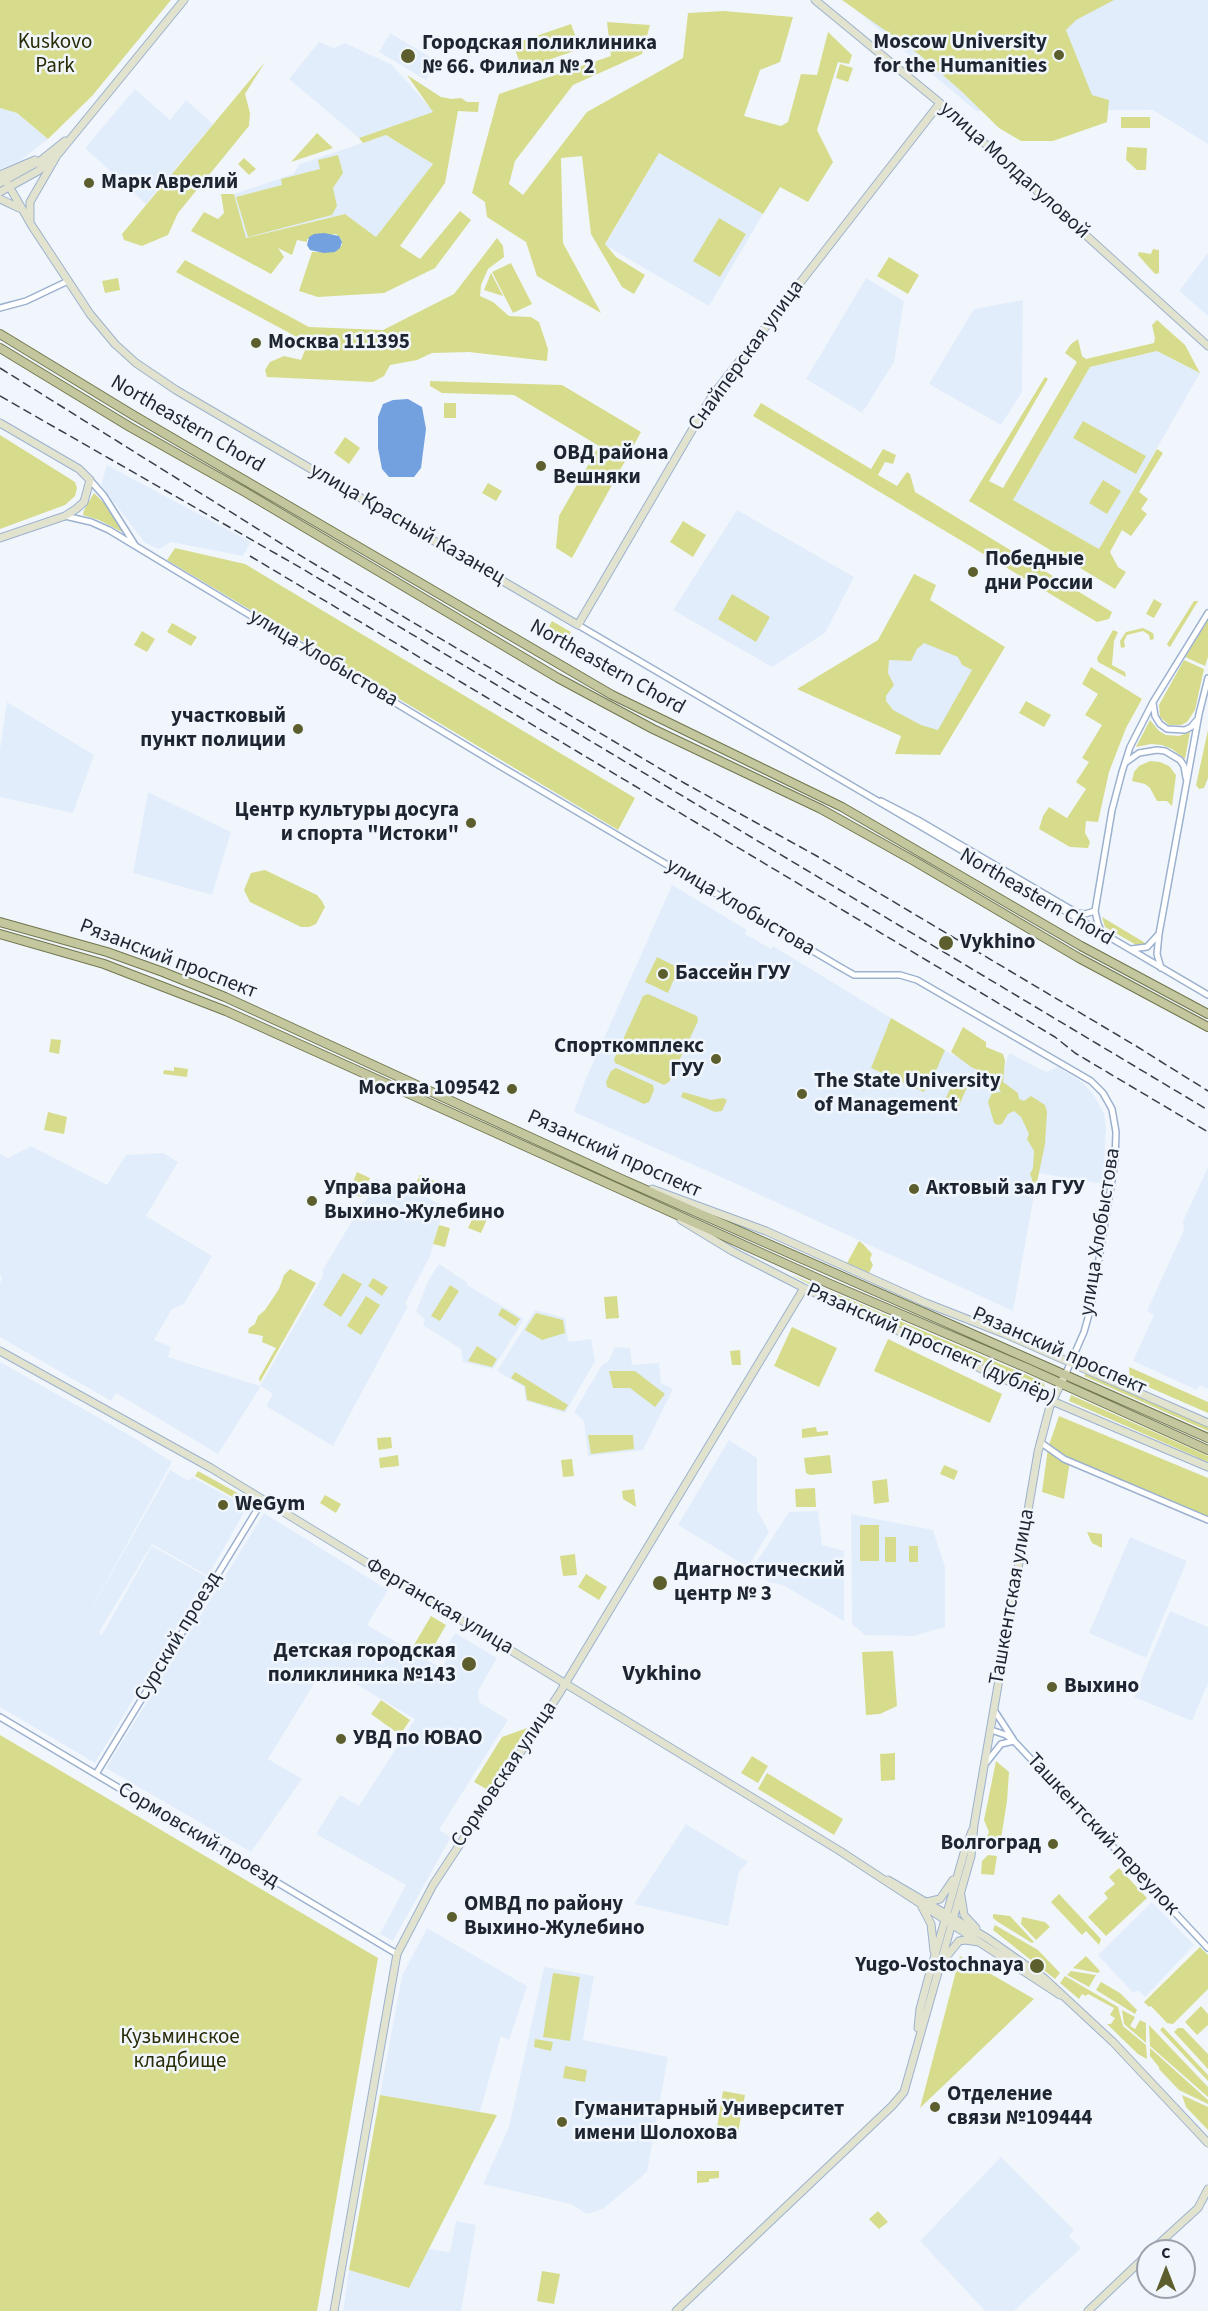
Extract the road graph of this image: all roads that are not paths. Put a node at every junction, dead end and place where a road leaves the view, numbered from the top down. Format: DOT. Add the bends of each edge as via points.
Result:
graph roads {
  1 [pos="184,0"];
  2 [pos="815,0"];
  3 [pos="940,103"];
  4 [pos="73,133"];
  5 [pos="57,155"];
  6 [pos="2,178"];
  7 [pos="9,188"];
  8 [pos="0,192"];
  9 [pos="0,199"];
  10 [pos="22,210"];
  11 [pos="32,226"];
  12 [pos="68,281"];
  13 [pos="0,309"];
  14 [pos="0,334"];
  15 [pos="1208,346"];
  16 [pos="0,348"];
  17 [pos="0,423"];
  18 [pos="90,480"];
  19 [pos="65,516"];
  20 [pos="0,538"];
  21 [pos="136,546"];
  22 [pos="1208,613"];
  23 [pos="578,625"];
  24 [pos="1208,678"];
  25 [pos="1153,702"];
  26 [pos="1199,714"];
  27 [pos="1124,764"];
  28 [pos="1185,791"];
  29 [pos="874,799"];
  30 [pos="1095,911"];
  31 [pos="0,922"];
  32 [pos="0,934"];
  33 [pos="1159,934"];
  34 [pos="1103,935"];
  35 [pos="1130,949"];
  36 [pos="1161,969"];
  37 [pos="1208,995"];
  38 [pos="1208,1014"];
  39 [pos="1208,1027"];
  40 [pos="619,1178"];
  41 [pos="661,1207"];
  42 [pos="804,1288"];
  43 [pos="0,1351"];
  44 [pos="1071,1363"];
  45 [pos="1066,1374"];
  46 [pos="1061,1383"];
  47 [pos="1052,1401"];
  48 [pos="1208,1424"];
  49 [pos="1208,1438"];
  50 [pos="1040,1442"];
  51 [pos="1208,1450"];
  52 [pos="1208,1467"];
  53 [pos="262,1500"];
  54 [pos="1208,1520"];
  55 [pos="565,1684"];
  56 [pos="994,1710"];
  57 [pos="0,1717"];
  58 [pos="991,1730"];
  59 [pos="1014,1741"];
  60 [pos="985,1764"];
  61 [pos="96,1774"];
  62 [pos="974,1825"];
  63 [pos="958,1873"];
  64 [pos="960,1895"];
  65 [pos="924,1903"];
  66 [pos="946,1917"];
  67 [pos="953,1921"];
  68 [pos="986,1941"];
  69 [pos="1208,1948"];
  70 [pos="397,1954"];
  71 [pos="934,1958"];
  72 [pos="942,1963"];
  73 [pos="917,2043"];
  74 [pos="1208,2143"];
  75 [pos="1208,2189"];
  76 [pos="1163,2239"];
  77 [pos="1136,2265"];
  78 [pos="334,2311"];
  79 [pos="676,2311"];
  80 [pos="1088,2311"];
  1 -- 4 [label="street"];
  2 -- 3 [label="street, улица Молдагуловой"];
  3 -- 15 [label="street, улица Молдагуловой"];
  3 -- 23 [label="street, Снайперская улица" via="721,384"];
  4 -- 5 [label="street"];
  4 -- 6 [label="street" via="48,155"];
  5 -- 7 [label="street"];
  5 -- 11 [label="street" via="30,202"];
  6 -- 7 [label="street, улица Красный Казанец"];
  7 -- 8 [label="street"];
  7 -- 10 [label="street, улица Красный Казанец"];
  9 -- 10 [label="street"];
  10 -- 11 [label="street, улица Красный Казанец"];
  11 -- 12 [label="street, улица Красный Казанец"];
  12 -- 13 [label="street"];
  12 -- 23 [label="street, улица Красный Казанец" via="104,333 149,373"];
  14 -- 38 [label="main road, Northeastern Chord" via="612,694 851,812 1081,946"];
  16 -- 39 [label="main road, Northeastern Chord" via="558,678 653,729 821,809 1079,958"];
  17 -- 18 [label="street" via="79,469"];
  18 -- 19 [label="street" via="84,502"];
  18 -- 21 [label="street, улица Хлобыстова"];
  19 -- 20 [label="street"];
  19 -- 21 [label="street, улица Хлобыстова" via="91,522"];
  21 -- 44 [label="street, улица Хлобыстова" via="840,968 854,975 900,975 917,980 1091,1081 1112,1108 1115,1162 1091,1307"];
  22 -- 25 [label="street"];
  23 -- 29 [label="street, улица Красный Казанец"];
  24 -- 26 [label="street"];
  25 -- 26 [label="street" via="1155,716 1167,729 1191,727"];
  25 -- 27 [label="street"];
  26 -- 28 [label="street"];
  27 -- 28 [label="street" via="1139,753 1165,751 1184,766"];
  27 -- 30 [label="street"];
  28 -- 33 [label="street"];
  29 -- 30 [label="street, улица Красный Казанец" via="900,809 1077,913"];
  29 -- 34 [label="street, улица Красный Казанец"];
  30 -- 34 [label="street"];
  31 -- 40 [label="main road, Рязанский проспект" via="107,952 204,989"];
  32 -- 41 [label="main road, Рязанский проспект" via="104,964 226,1011"];
  33 -- 35 [label="street" via="1147,947"];
  33 -- 36 [label="street"];
  34 -- 35 [label="street, улица Красный Казанец"];
  35 -- 36 [label="street, улица Красный Казанец"];
  36 -- 37 [label="street, улица Красный Казанец"];
  40 -- 44 [label="street, Рязанский проспект (дублёр)" via="766,1231"];
  40 -- 45 [label="main road, Рязанский проспект"];
  41 -- 42 [label="street, Рязанский проспект (дублёр)" via="732,1251"];
  41 -- 46 [label="main road, Рязанский проспект"];
  42 -- 47 [label="street, Рязанский проспект (дублёр)"];
  42 -- 55 [label="street, Сормовская улица"];
  43 -- 53 [label="street, Ферганская улица"];
  44 -- 45 [label="street, улица Хлобыстова"];
  44 -- 48 [label="street, Рязанский проспект (дублёр)"];
  45 -- 46 [label="street, Ташкентская улица"];
  45 -- 49 [label="main road, Рязанский проспект"];
  46 -- 47 [label="street, Ташкентская улица"];
  46 -- 51 [label="main road, Рязанский проспект"];
  47 -- 50 [label="street, Ташкентская улица"];
  47 -- 52 [label="street, Рязанский проспект (дублёр)"];
  50 -- 54 [label="street" via="1064,1459"];
  50 -- 56 [label="street, Ташкентская улица"];
  53 -- 55 [label="street, Ферганская улица"];
  53 -- 61 [label="street, Сурский проезд"];
  55 -- 65 [label="street, Ферганская улица"];
  55 -- 70 [label="street, Сормовская улица" via="444,1865"];
  56 -- 58 [label="street, Ташкентская улица"];
  56 -- 59 [label="street"];
  57 -- 61 [label="street, Сормовский проезд"];
  58 -- 59 [label="street, Ташкентский переулок"];
  58 -- 60 [label="street, Ташкентская улица"];
  59 -- 60 [label="street" via="1001,1744"];
  59 -- 69 [label="street, Ташкентский переулок"];
  60 -- 62 [label="street, Ташкентская улица"];
  61 -- 70 [label="street, Сормовский проезд"];
  62 -- 63 [label="street, Ташкентская улица"];
  62 -- 64 [label="street, Ташкентская улица" via="973,1846"];
  63 -- 65 [label="street" via="940,1899"];
  63 -- 66 [label="street, Ташкентская улица"];
  64 -- 67 [label="street, Ташкентская улица"];
  64 -- 68 [label="street" via="966,1918"];
  65 -- 66 [label="street, Ферганская улица"];
  65 -- 71 [label="street" via="931,1924"];
  66 -- 67 [label="street, Ферганская улица"];
  66 -- 71 [label="street, Ташкентская улица"];
  67 -- 68 [label="street, Ферганская улица"];
  67 -- 72 [label="street, Ташкентская улица"];
  68 -- 72 [label="street" via="959,1941"];
  68 -- 74 [label="street, Ферганская улица" via="1060,1995 1113,2042"];
  70 -- 78 [label="street, Сормовская улица"];
  71 -- 73 [label="street, Ташкентская улица" via="920,2008"];
  72 -- 73 [label="street, Ташкентская улица"];
  73 -- 79 [label="street, Ташкентская улица" via="904,2092 892,2106"];
  75 -- 76 [label="street" via="1198,2208"];
  77 -- 80 [label="street"];
}
